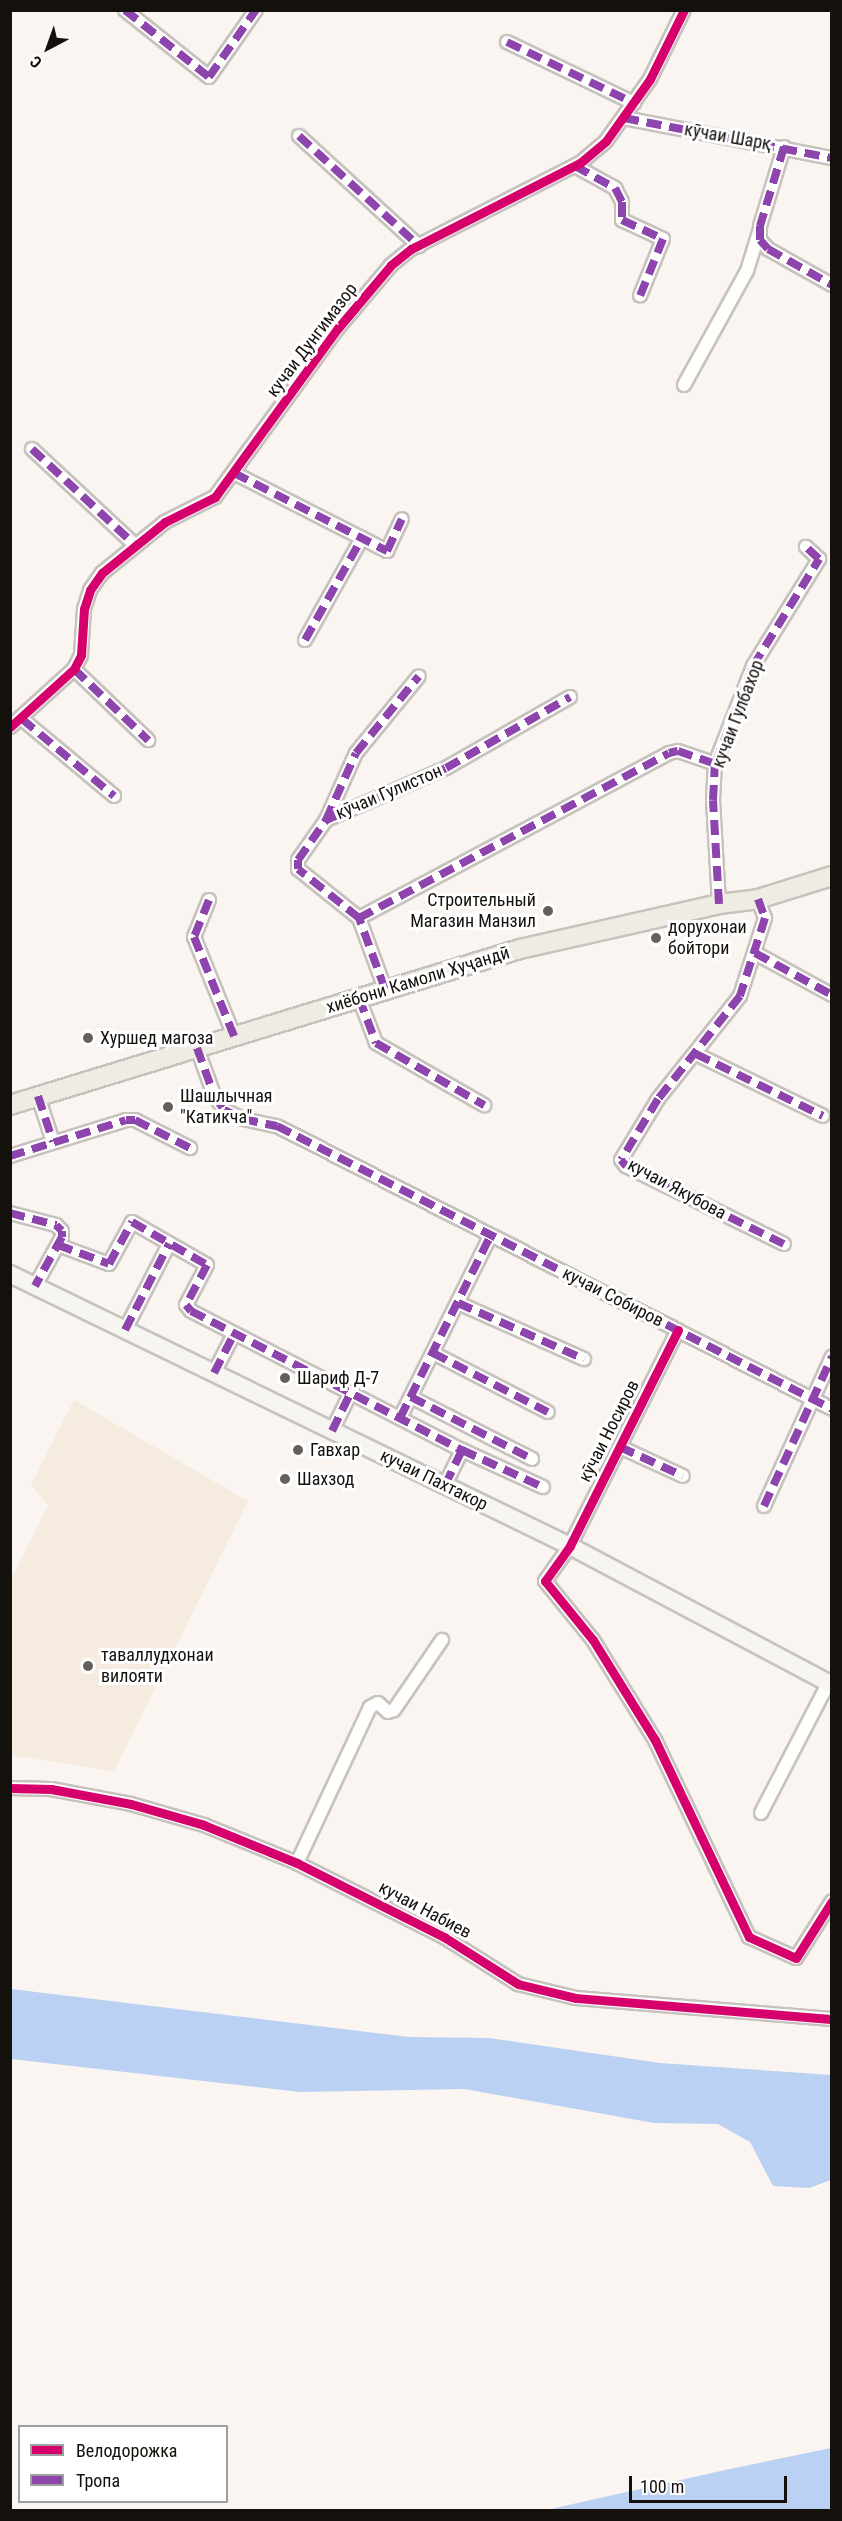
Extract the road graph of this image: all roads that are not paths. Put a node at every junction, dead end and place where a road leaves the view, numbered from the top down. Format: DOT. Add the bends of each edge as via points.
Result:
graph roads {
  1 [pos="125,10"];
  2 [pos="256,10"];
  3 [pos="684,10"];
  4 [pos="507,42"];
  5 [pos="634,103"];
  6 [pos="624,118"];
  7 [pos="299,136"];
  8 [pos="784,147"];
  9 [pos="831,158"];
  10 [pos="575,166"];
  11 [pos="760,231"];
  12 [pos="419,246"];
  13 [pos="831,285"];
  14 [pos="640,296"];
  15 [pos="684,385"];
  16 [pos="32,449"];
  17 [pos="234,473"];
  18 [pos="402,519"];
  19 [pos="362,538"];
  20 [pos="134,544"];
  21 [pos="806,547"];
  22 [pos="305,640"];
  23 [pos="74,669"];
  24 [pos="419,676"];
  25 [pos="570,697"];
  26 [pos="21,719"];
  27 [pos="10,727"];
  28 [pos="148,740"];
  29 [pos="715,764"];
  30 [pos="114,796"];
  31 [pos="326,820"];
  32 [pos="831,876"];
  33 [pos="758,898"];
  34 [pos="209,900"];
  35 [pos="719,904"];
  36 [pos="359,918"];
  37 [pos="755,953"];
  38 [pos="385,989"];
  39 [pos="831,995"];
  40 [pos="359,998"];
  41 [pos="234,1036"];
  42 [pos="197,1048"];
  43 [pos="696,1054"];
  44 [pos="38,1096"];
  45 [pos="10,1105"];
  46 [pos="484,1105"];
  47 [pos="824,1116"];
  48 [pos="53,1142"];
  49 [pos="190,1148"];
  50 [pos="10,1156"];
  51 [pos="10,1213"];
  52 [pos="492,1235"];
  53 [pos="170,1244"];
  54 [pos="784,1244"];
  55 [pos="58,1245"];
  56 [pos="10,1274"];
  57 [pos="35,1286"];
  58 [pos="458,1303"];
  59 [pos="125,1330"];
  60 [pos="678,1330"];
  61 [pos="234,1334"];
  62 [pos="433,1353"];
  63 [pos="831,1357"];
  64 [pos="584,1359"];
  65 [pos="214,1373"];
  66 [pos="351,1392"];
  67 [pos="411,1397"];
  68 [pos="812,1398"];
  69 [pos="831,1409"];
  70 [pos="548,1412"];
  71 [pos="400,1418"];
  72 [pos="332,1431"];
  73 [pos="620,1447"];
  74 [pos="462,1450"];
  75 [pos="532,1459"];
  76 [pos="683,1476"];
  77 [pos="445,1485"];
  78 [pos="543,1487"];
  79 [pos="764,1506"];
  80 [pos="570,1546"];
  81 [pos="442,1640"];
  82 [pos="830,1684"];
  83 [pos="10,1788"];
  84 [pos="761,1813"];
  85 [pos="297,1863"];
  86 [pos="831,1900"];
  87 [pos="831,2019"];
  1 -- 2 [label="street" via="209,77"];
  3 -- 5 [label="street, кучаи Дунгимазор"];
  4 -- 5 [label="street"];
  5 -- 6 [label="street, кучаи Дунгимазор"];
  6 -- 8 [label="street, кӯчаи Шарқ"];
  6 -- 10 [label="street, кучаи Дунгимазор" via="606,141"];
  7 -- 12 [label="street"];
  8 -- 9 [label="street, кӯчаи Шарқ"];
  8 -- 11 [label="street"];
  10 -- 12 [label="street, кучаи Дунгимазор"];
  10 -- 14 [label="street" via="615,188 622,202 622,220 663,239"];
  11 -- 13 [label="street" via="760,240 768,249"];
  11 -- 15 [label="street" via="747,271"];
  12 -- 17 [label="street, кучаи Дунгимазор" via="391,265 338,328"];
  16 -- 20 [label="street"];
  17 -- 19 [label="street"];
  17 -- 20 [label="street, кучаи Дунгимазор" via="203,506 165,522"];
  18 -- 19 [label="street" via="387,551"];
  19 -- 22 [label="street"];
  20 -- 23 [label="street, кучаи Дунгимазор" via="90,590 81,655"];
  21 -- 29 [label="street, кучаи Гулбахор" via="819,559 753,666"];
  23 -- 26 [label="street, кучаи Дунгимазор"];
  23 -- 28 [label="street"];
  24 -- 31 [label="street" via="356,753"];
  25 -- 31 [label="street, кӯчаи Гулистон" via="446,768"];
  26 -- 27 [label="street, кучаи Дунгимазор"];
  26 -- 30 [label="street"];
  29 -- 35 [label="street, кучаи Гулбахор" via="713,800"];
  29 -- 36 [label="street" via="678,751 669,753"];
  31 -- 36 [label="street, кӯчаи Гулистон" via="298,860 298,869"];
  32 -- 33 [label="main road, хиёбони Камоли Хуҷандӣ"];
  33 -- 35 [label="main road, хиёбони Камоли Хуҷандӣ"];
  33 -- 37 [label="street, кучаи Якубова" via="765,918"];
  34 -- 41 [label="street" via="194,937"];
  35 -- 38 [label="main road, хиёбони Камоли Хуҷандӣ" via="520,949"];
  36 -- 38 [label="street"];
  37 -- 39 [label="street"];
  37 -- 43 [label="street, кучаи Якубова" via="740,996"];
  38 -- 40 [label="main road, хиёбони Камоли Хуҷандӣ"];
  40 -- 41 [label="main road, хиёбони Камоли Хуҷандӣ"];
  40 -- 46 [label="street" via="376,1042"];
  41 -- 42 [label="main road, хиёбони Камоли Хуҷандӣ"];
  42 -- 44 [label="main road, хиёбони Камоли Хуҷандӣ"];
  42 -- 52 [label="street, кучаи Собиров" via="213,1095 224,1110 243,1119 277,1126"];
  43 -- 47 [label="street"];
  43 -- 54 [label="street, кучаи Якубова" via="658,1099 621,1160 626,1166"];
  44 -- 45 [label="main road, хиёбони Камоли Хуҷандӣ"];
  44 -- 48 [label="street"];
  48 -- 49 [label="street" via="135,1120"];
  48 -- 50 [label="street"];
  51 -- 55 [label="street" via="56,1225 62,1231"];
  52 -- 58 [label="street"];
  52 -- 60 [label="street, кучаи Собиров"];
  53 -- 55 [label="street" via="132,1222 109,1264"];
  53 -- 59 [label="street"];
  53 -- 61 [label="street" via="207,1265 186,1305"];
  55 -- 57 [label="street"];
  56 -- 57 [label="main road, кучаи Пахтакор"];
  57 -- 59 [label="main road, кучаи Пахтакор"];
  58 -- 62 [label="street"];
  58 -- 64 [label="street"];
  59 -- 65 [label="main road, кучаи Пахтакор"];
  60 -- 68 [label="street, кучаи Собиров"];
  60 -- 73 [label="street, кӯчаи Носиров"];
  61 -- 65 [label="street"];
  61 -- 66 [label="street"];
  62 -- 67 [label="street"];
  62 -- 70 [label="street"];
  63 -- 68 [label="street"];
  65 -- 72 [label="main road, кучаи Пахтакор"];
  66 -- 71 [label="street"];
  66 -- 72 [label="street"];
  67 -- 71 [label="street"];
  67 -- 75 [label="street"];
  68 -- 69 [label="street, кучаи Собиров"];
  68 -- 79 [label="street"];
  71 -- 74 [label="street"];
  72 -- 77 [label="main road, кучаи Пахтакор"];
  73 -- 76 [label="street"];
  73 -- 80 [label="street, кӯчаи Носиров"];
  74 -- 77 [label="street"];
  74 -- 78 [label="street"];
  77 -- 80 [label="main road, кучаи Пахтакор"];
  80 -- 82 [label="main road, кучаи Пахтакор"];
  80 -- 86 [label="street, кӯчаи Носиров" via="545,1581 593,1640 655,1740 749,1937 796,1958"];
  81 -- 85 [label="street" via="394,1710 388,1712 378,1703 370,1707"];
  82 -- 84 [label="street, кучаи Пахтакор"];
  83 -- 85 [label="street, кучаи Набиев" via="51,1789 131,1804 204,1825"];
  85 -- 87 [label="street, кучаи Набиев" via="444,1937 518,1984 576,1998"];
}
